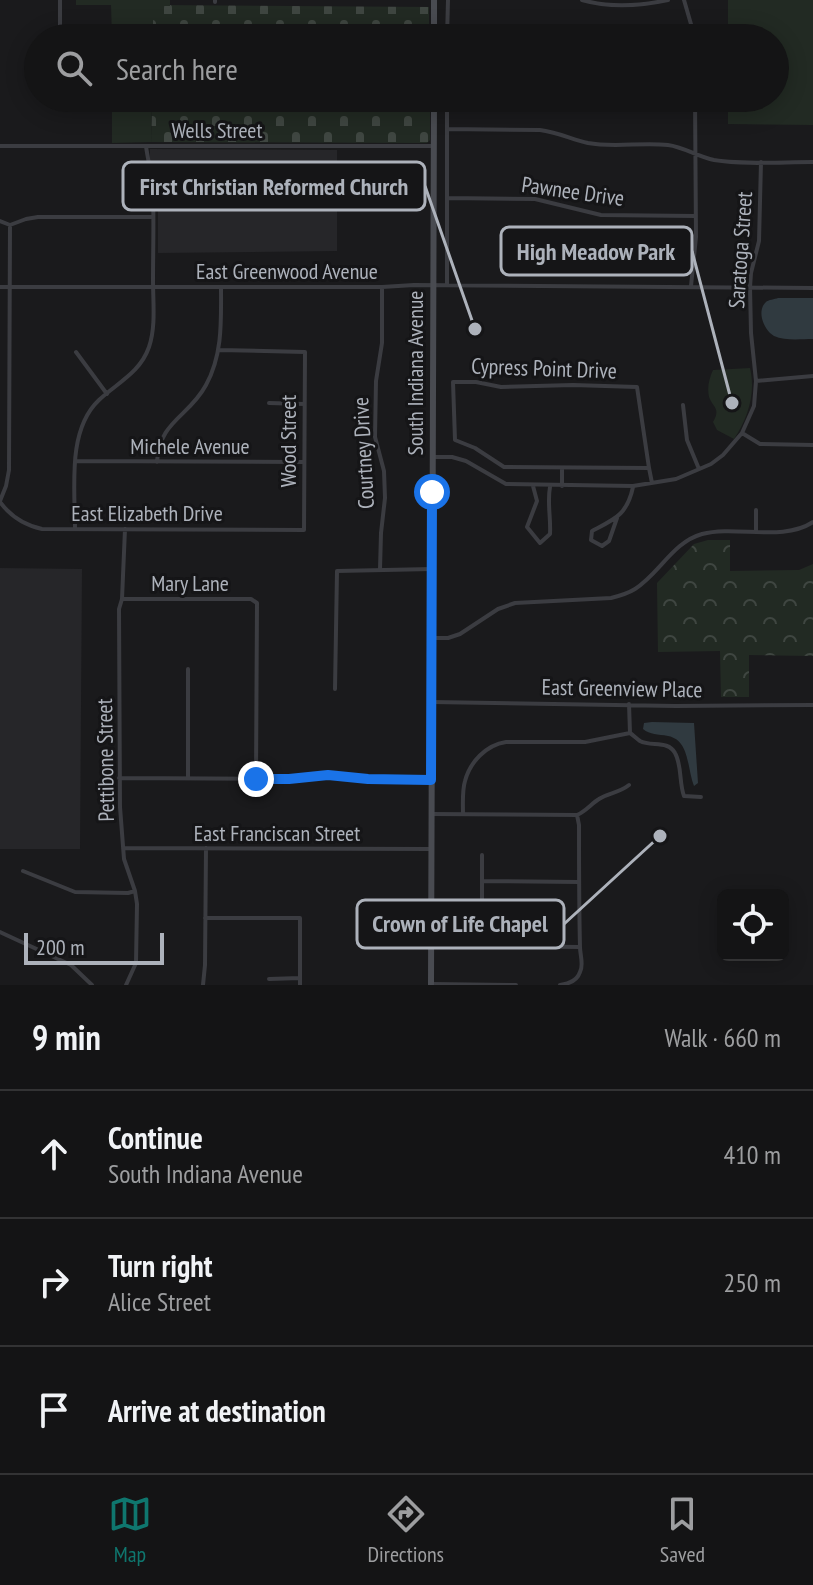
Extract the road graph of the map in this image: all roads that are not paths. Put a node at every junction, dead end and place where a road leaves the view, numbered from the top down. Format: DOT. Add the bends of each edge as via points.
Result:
graph roads {
  1 [pos="60,0"];
  2 [pos="434,0"];
  3 [pos="448,0"];
  4 [pos="582,0"];
  5 [pos="668,0"];
  6 [pos="684,0"];
  7 [pos="60,24"];
  8 [pos="434,24"];
  9 [pos="447,24"];
  10 [pos="691,24"];
  11 [pos="434,112"];
  12 [pos="447,112"];
  13 [pos="695,112"];
  14 [pos="447,129"];
  15 [pos="0,146"];
  16 [pos="146,146"];
  17 [pos="434,146"];
  18 [pos="695,153"];
  19 [pos="761,162"];
  20 [pos="813,162"];
  21 [pos="447,198"];
  22 [pos="695,216"];
  23 [pos="153,217"];
  24 [pos="0,221"];
  25 [pos="10,225"];
  26 [pos="433,285"];
  27 [pos="447,285"];
  28 [pos="691,286"];
  29 [pos="0,287"];
  30 [pos="9,287"];
  31 [pos="153,287"];
  32 [pos="221,287"];
  33 [pos="382,287"];
  34 [pos="750,287"];
  35 [pos="813,288"];
  36 [pos="219,350"];
  37 [pos="76,352"];
  38 [pos="813,376"];
  39 [pos="756,381"];
  40 [pos="107,394"];
  41 [pos="269,403"];
  42 [pos="304,404"];
  43 [pos="683,405"];
  44 [pos="742,433"];
  45 [pos="813,445"];
  46 [pos="432,457"];
  47 [pos="76,461"];
  48 [pos="157,462"];
  49 [pos="304,462"];
  50 [pos="562,468"];
  51 [pos="649,468"];
  52 [pos="699,469"];
  53 [pos="652,483"];
  54 [pos="533,486"];
  55 [pos="551,486"];
  56 [pos="562,486"];
  57 [pos="633,486"];
  58 [pos="0,502"];
  59 [pos="756,510"];
  60 [pos="617,518"];
  61 [pos="813,522"];
  62 [pos="75,529"];
  63 [pos="125,529"];
  64 [pos="304,530"];
  65 [pos="756,531"];
  66 [pos="380,569"];
  67 [pos="432,569"];
  68 [pos="122,599"];
  69 [pos="432,638"];
  70 [pos="188,669"];
  71 [pos="335,689"];
  72 [pos="431,702"];
  73 [pos="629,704"];
  74 [pos="813,705"];
  75 [pos="630,733"];
  76 [pos="119,778"];
  77 [pos="188,778"];
  78 [pos="256,779"];
  79 [pos="431,780"];
  80 [pos="629,785"];
  81 [pos="701,797"];
  82 [pos="431,814"];
  83 [pos="463,814"];
  84 [pos="577,815"];
  85 [pos="123,848"];
  86 [pos="206,848"];
  87 [pos="431,849"];
  88 [pos="482,855"];
  89 [pos="23,871"];
  90 [pos="482,881"];
  91 [pos="580,882"];
  92 [pos="135,891"];
  93 [pos="205,918"];
  94 [pos="0,932"];
  95 [pos="580,947"];
  96 [pos="300,978"];
  97 [pos="269,979"];
  98 [pos="92,985"];
  99 [pos="126,985"];
  100 [pos="203,985"];
  101 [pos="300,985"];
  102 [pos="431,985"];
  103 [pos="516,985"];
  104 [pos="560,985"];
  1 -- 7 [label="street"];
  2 -- 8 [label="main road"];
  3 -- 9 [label="street"];
  4 -- 5 [label="street" via="627,5"];
  6 -- 10 [label="street"];
  11 -- 17 [label="main road, South Indiana Avenue"];
  12 -- 14 [label="street"];
  13 -- 18 [label="street"];
  14 -- 18 [label="street" via="552,131 588,143 667,145"];
  14 -- 21 [label="street"];
  15 -- 16 [label="street, Wells Street"];
  16 -- 17 [label="street, Wells Street"];
  16 -- 23 [label="street"];
  17 -- 26 [label="main road, South Indiana Avenue"];
  18 -- 19 [label="street"];
  18 -- 22 [label="street"];
  19 -- 20 [label="street"];
  19 -- 34 [label="street, Saratoga Street" via="759,241"];
  21 -- 22 [label="street, Pawnee Drive" via="535,199 601,215"];
  21 -- 27 [label="street"];
  22 -- 28 [label="street"];
  23 -- 25 [label="street" via="38,217"];
  23 -- 31 [label="street"];
  24 -- 25 [label="street"];
  25 -- 30 [label="street"];
  26 -- 27 [label="street, East Greenwood Avenue"];
  26 -- 33 [label="street, East Greenwood Avenue"];
  26 -- 46 [label="main road, South Indiana Avenue"];
  27 -- 28 [label="street, East Greenwood Avenue"];
  28 -- 34 [label="street, East Greenwood Avenue"];
  29 -- 30 [label="street, East Greenwood Avenue"];
  30 -- 31 [label="street, East Greenwood Avenue"];
  30 -- 58 [label="street" via="9,470"];
  31 -- 32 [label="street, East Greenwood Avenue"];
  31 -- 40 [label="street" via="154,324 148,348 128,378"];
  32 -- 33 [label="street, East Greenwood Avenue"];
  32 -- 36 [label="street"];
  33 -- 66 [label="street, Courtney Drive" via="375,395 375,437 385,498"];
  34 -- 35 [label="street, East Greenwood Avenue"];
  34 -- 39 [label="street, Saratoga Street"];
  36 -- 42 [label="street, Wood Street" via="305,352"];
  36 -- 48 [label="street" via="206,385 161,439"];
  37 -- 40 [label="street"];
  38 -- 39 [label="street"];
  39 -- 44 [label="street, Saratoga Street" via="754,406"];
  40 -- 47 [label="street" via="82,423"];
  41 -- 42 [label="street"];
  42 -- 49 [label="street, Wood Street"];
  43 -- 52 [label="street" via="687,440"];
  44 -- 45 [label="street" via="760,444"];
  44 -- 52 [label="street" via="723,455"];
  46 -- 54 [label="street" via="466,461 506,484"];
  46 -- 67 [label="main road, South Indiana Avenue"];
  47 -- 48 [label="street, Michele Avenue"];
  47 -- 62 [label="street"];
  48 -- 49 [label="street, Michele Avenue"];
  49 -- 64 [label="street, Wood Street"];
  50 -- 51 [label="street, Cypress Point Drive"];
  50 -- 51 [label="street, Cypress Point Drive" via="504,467 455,440 453,382 637,387"];
  50 -- 56 [label="street"];
  51 -- 53 [label="street"];
  52 -- 53 [label="street"];
  53 -- 57 [label="street"];
  54 -- 55 [label="street"];
  54 -- 55 [label="street" via="537,501 527,527 540,543 550,534"];
  55 -- 56 [label="street"];
  56 -- 57 [label="street"];
  57 -- 60 [label="street"];
  58 -- 62 [label="street, East Elizabeth Drive" via="30,527"];
  59 -- 65 [label="street"];
  60 -- 60 [label="street" via="609,541 602,546 591,540 592,531"];
  61 -- 65 [label="street" via="795,531"];
  62 -- 63 [label="street, East Elizabeth Drive"];
  63 -- 64 [label="street, East Elizabeth Drive"];
  63 -- 68 [label="street, Pettibone Street"];
  65 -- 69 [label="street" via="705,533 687,540 626,594 515,603 460,634"];
  66 -- 67 [label="street"];
  66 -- 71 [label="street" via="339,569 335,576"];
  67 -- 69 [label="main road, South Indiana Avenue"];
  68 -- 76 [label="street, Pettibone Street"];
  68 -- 78 [label="street, Mary Lane" via="257,603"];
  69 -- 72 [label="main road, South Indiana Avenue"];
  70 -- 77 [label="street"];
  72 -- 73 [label="street, East Greenview Place"];
  72 -- 79 [label="main road, South Indiana Avenue"];
  73 -- 74 [label="street, East Greenview Place"];
  73 -- 75 [label="street"];
  75 -- 81 [label="street" via="642,742 673,749 684,796"];
  75 -- 83 [label="street" via="592,742 494,745 467,775"];
  76 -- 77 [label="street"];
  76 -- 85 [label="street, Pettibone Street"];
  77 -- 78 [label="street"];
  78 -- 79 [label="street" via="328,775"];
  79 -- 82 [label="main road, South Indiana Avenue"];
  80 -- 84 [label="street"];
  82 -- 83 [label="street"];
  82 -- 87 [label="main road, South Indiana Avenue"];
  83 -- 84 [label="street"];
  84 -- 91 [label="street"];
  85 -- 86 [label="street, East Franciscan Street"];
  85 -- 92 [label="street, Pettibone Street"];
  86 -- 87 [label="street, East Franciscan Street"];
  86 -- 93 [label="street"];
  87 -- 102 [label="main road, South Indiana Avenue"];
  88 -- 90 [label="street"];
  89 -- 92 [label="street" via="75,892"];
  90 -- 91 [label="street"];
  90 -- 95 [label="street" via="486,943"];
  91 -- 95 [label="street"];
  92 -- 99 [label="street, Pettibone Street" via="137,957"];
  93 -- 96 [label="street" via="300,918"];
  93 -- 100 [label="street"];
  94 -- 98 [label="street" via="71,965"];
  95 -- 104 [label="street" via="580,974"];
  96 -- 97 [label="street"];
  96 -- 101 [label="street"];
  102 -- 103 [label="street"];
}
